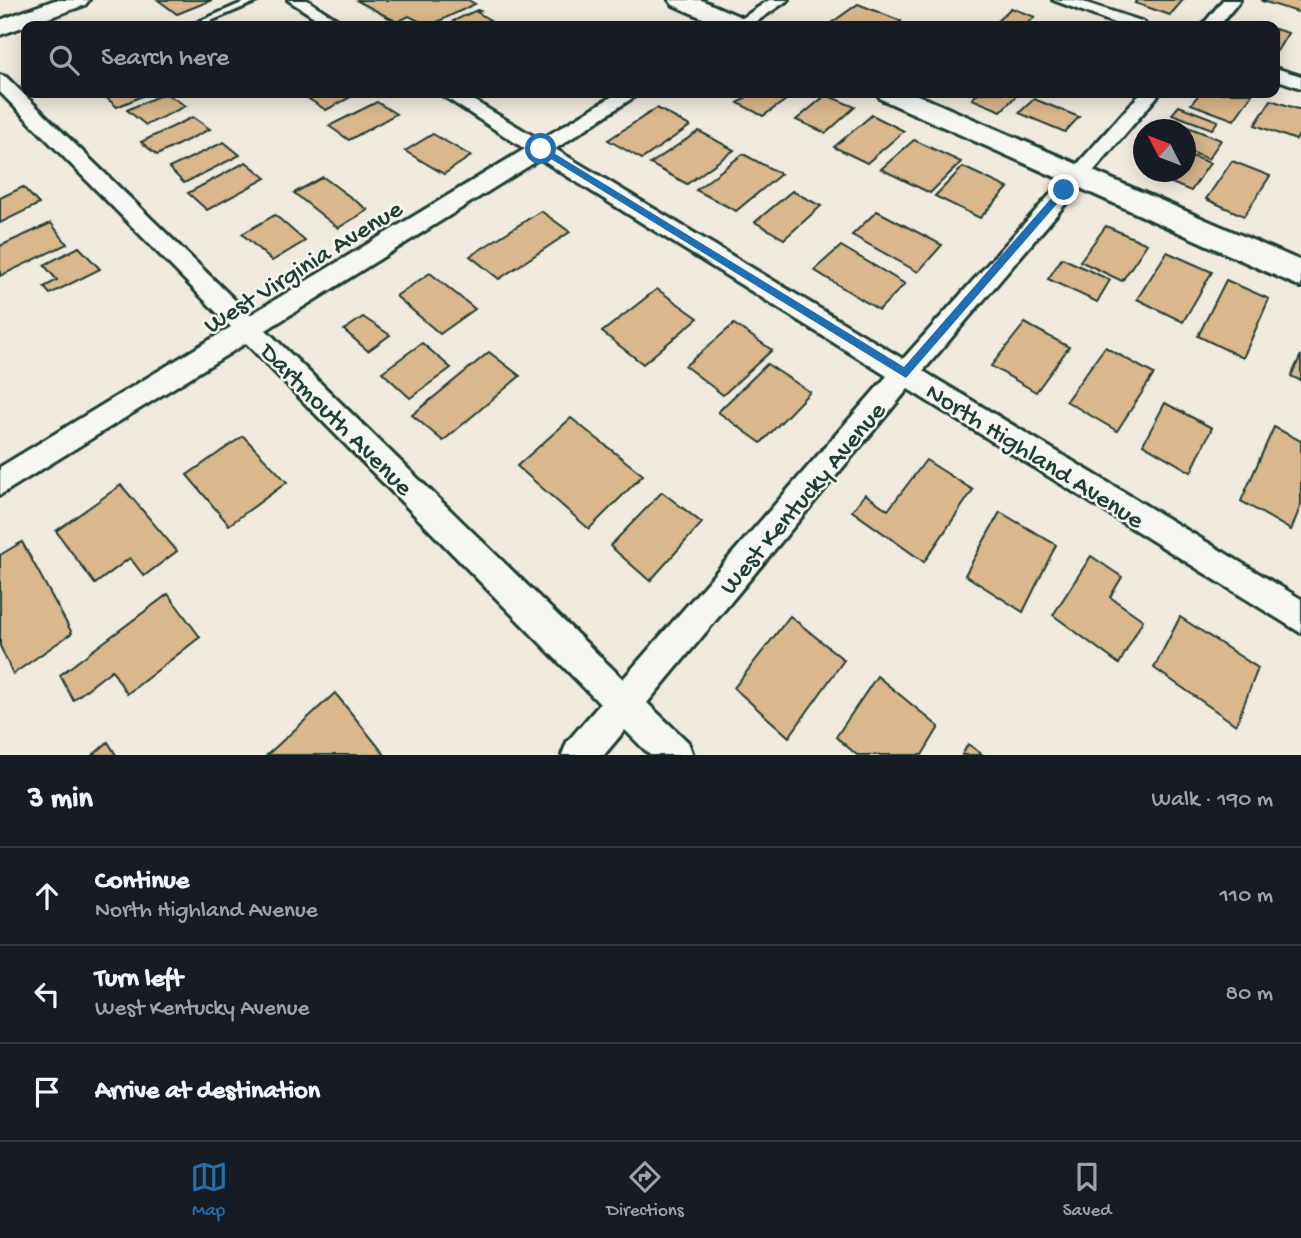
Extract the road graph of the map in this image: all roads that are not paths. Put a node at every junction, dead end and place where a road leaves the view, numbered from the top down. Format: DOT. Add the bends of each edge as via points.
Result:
graph roads {
  1 [pos="77,0"];
  2 [pos="256,0"];
  3 [pos="296,0"];
  4 [pos="681,0"];
  5 [pos="780,0"];
  6 [pos="1061,0"];
  7 [pos="1232,0"];
  8 [pos="204,21"];
  9 [pos="331,21"];
  10 [pos="729,21"];
  11 [pos="748,21"];
  12 [pos="1123,21"];
  13 [pos="1214,21"];
  14 [pos="0,28"];
  15 [pos="1280,75"];
  16 [pos="0,81"];
  17 [pos="1301,82"];
  18 [pos="456,98"];
  19 [pos="623,98"];
  20 [pos="902,98"];
  21 [pos="1146,98"];
  22 [pos="541,149"];
  23 [pos="1077,175"];
  24 [pos="1301,275"];
  25 [pos="250,330"];
  26 [pos="906,373"];
  27 [pos="0,482"];
  28 [pos="1301,617"];
  29 [pos="625,705"];
  30 [pos="580,755"];
  31 [pos="676,755"];
  1 -- 14 [label="main road"];
  2 -- 8 [label="lane"];
  3 -- 9 [label="street"];
  4 -- 10 [label="main road"];
  5 -- 11 [label="street"];
  6 -- 12 [label="street"];
  7 -- 13 [label="street"];
  15 -- 17 [label="street"];
  16 -- 25 [label="street, Dartmouth Avenue"];
  18 -- 22 [label="street, North Highland Avenue"];
  19 -- 22 [label="street, West Virginia Avenue"];
  20 -- 23 [label="main road"];
  21 -- 23 [label="street, West Kentucky Avenue"];
  22 -- 25 [label="street, West Virginia Avenue"];
  22 -- 26 [label="street, North Highland Avenue"];
  23 -- 24 [label="main road"];
  23 -- 26 [label="street, West Kentucky Avenue"];
  25 -- 27 [label="street, West Virginia Avenue"];
  25 -- 29 [label="street, Dartmouth Avenue"];
  26 -- 28 [label="street, North Highland Avenue"];
  26 -- 29 [label="street, West Kentucky Avenue"];
  29 -- 30 [label="street, West Kentucky Avenue"];
  29 -- 31 [label="street, Dartmouth Avenue"];
}
